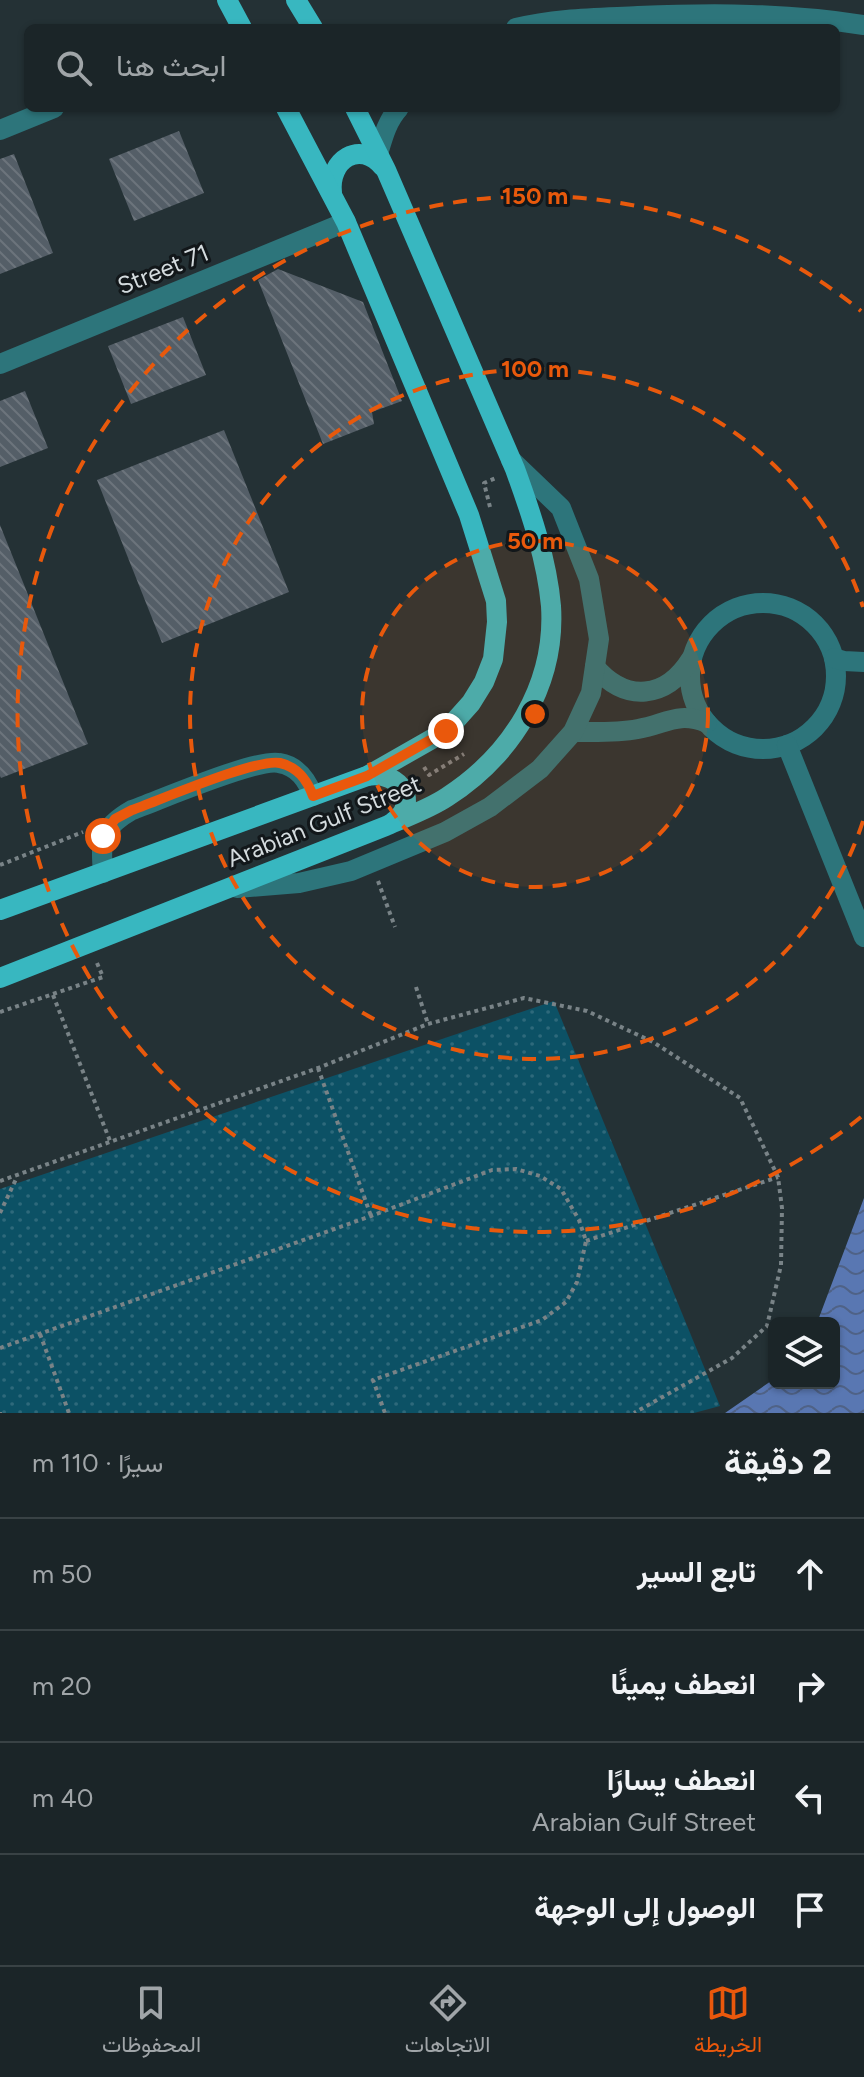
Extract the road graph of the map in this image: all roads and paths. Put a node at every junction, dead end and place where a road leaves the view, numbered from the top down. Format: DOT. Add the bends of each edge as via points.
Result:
graph roads {
  1 [pos="227,0"];
  2 [pos="296,0"];
  3 [pos="663,15"];
  4 [pos="240,24"];
  5 [pos="311,24"];
  6 [pos="541,24"];
  7 [pos="628,24"];
  8 [pos="864,25"];
  9 [pos="44,112"];
  10 [pos="288,112"];
  11 [pos="357,112"];
  12 [pos="395,112"];
  13 [pos="0,130"];
  14 [pos="382,162"];
  15 [pos="332,193"];
  16 [pos="346,222"];
  17 [pos="0,364"];
  18 [pos="513,465"];
  19 [pos="469,515"];
  20 [pos="834,658"];
  21 [pos="691,659"];
  22 [pos="864,662"];
  23 [pos="595,667"];
  24 [pos="864,675"];
  25 [pos="836,685"];
  26 [pos="707,723"];
  27 [pos="573,732"];
  28 [pos="787,745"];
  29 [pos="367,776"];
  30 [pos="313,796"];
  31 [pos="115,819"];
  32 [pos="386,826"];
  33 [pos="371,862"];
  34 [pos="0,865"];
  35 [pos="103,873"];
  36 [pos="229,888"];
  37 [pos="0,910"];
  38 [pos="395,927"];
  39 [pos="864,937"];
  40 [pos="89,943"];
  41 [pos="0,978"];
  42 [pos="416,987"];
  43 [pos="53,995"];
  44 [pos="0,1012"];
  45 [pos="428,1024"];
  46 [pos="318,1068"];
  47 [pos="110,1141"];
  48 [pos="18,1175"];
  49 [pos="778,1177"];
  50 [pos="0,1181"];
  51 [pos="0,1213"];
  52 [pos="371,1216"];
  53 [pos="586,1241"];
  54 [pos="40,1334"];
  55 [pos="0,1348"];
  56 [pos="69,1413"];
  57 [pos="385,1413"];
  58 [pos="634,1413"];
  1 -- 4 [label="main road"];
  2 -- 5 [label="main road"];
  3 -- 6 [label="street"];
  3 -- 7 [label="street"];
  3 -- 8 [label="street" via="778,15"];
  9 -- 13 [label="street"];
  10 -- 15 [label="main road, Arabian Gulf Street"];
  11 -- 14 [label="main road, Arabian Gulf Street"];
  12 -- 14 [label="street" via="384,133"];
  14 -- 15 [label="main road" via="367,155 343,160 334,169"];
  14 -- 18 [label="main road, Arabian Gulf Street"];
  15 -- 16 [label="main road, Arabian Gulf Street"];
  16 -- 17 [label="street, Street 71"];
  16 -- 19 [label="main road, Arabian Gulf Street"];
  18 -- 19 [label="path" via="484,483 491,507"];
  18 -- 23 [label="street" via="561,508 589,579 599,639"];
  18 -- 32 [label="main road, Arabian Gulf Street" via="530,512 551,607 538,688 519,728 476,777 444,799"];
  19 -- 29 [label="main road, Arabian Gulf Street" via="496,601 493,659 471,703 446,731"];
  20 -- 21 [label="street" via="812,621 793,609 750,603 713,622"];
  20 -- 22 [label="street"];
  20 -- 25 [label="street"];
  21 -- 23 [label="street" via="681,675 645,692 627,691"];
  21 -- 26 [label="street" via="689,681"];
  23 -- 27 [label="street" via="591,693"];
  24 -- 25 [label="street"];
  25 -- 28 [label="street" via="820,722"];
  26 -- 27 [label="street" via="679,716 640,729"];
  26 -- 28 [label="street" via="743,746"];
  27 -- 33 [label="street" via="540,769 490,807"];
  28 -- 39 [label="street"];
  29 -- 30 [label="main road, Arabian Gulf Street"];
  29 -- 32 [label="main road" via="395,779 404,791 399,818"];
  30 -- 31 [label="street" via="290,766 265,762"];
  30 -- 35 [label="main road, Arabian Gulf Street"];
  31 -- 34 [label="path"];
  31 -- 35 [label="street" via="103,836"];
  32 -- 36 [label="main road, Arabian Gulf Street"];
  33 -- 36 [label="street" via="299,883"];
  33 -- 38 [label="path"];
  35 -- 37 [label="main road, Arabian Gulf Street"];
  36 -- 40 [label="main road, Arabian Gulf Street"];
  40 -- 41 [label="main road, Arabian Gulf Street"];
  40 -- 43 [label="path" via="103,977"];
  42 -- 45 [label="path"];
  43 -- 44 [label="path"];
  43 -- 47 [label="path"];
  45 -- 46 [label="path"];
  45 -- 49 [label="path" via="524,998 587,1011 653,1042 740,1098"];
  46 -- 47 [label="path"];
  46 -- 52 [label="path"];
  47 -- 48 [label="path"];
  48 -- 50 [label="path"];
  48 -- 51 [label="path"];
  49 -- 53 [label="path"];
  49 -- 58 [label="path" via="781,1265 767,1326 732,1358"];
  52 -- 53 [label="path" via="492,1170 516,1169 561,1189"];
  52 -- 54 [label="path"];
  53 -- 57 [label="path" via="577,1282 566,1302 542,1320 373,1380"];
  54 -- 55 [label="path"];
  54 -- 56 [label="path"];
}
